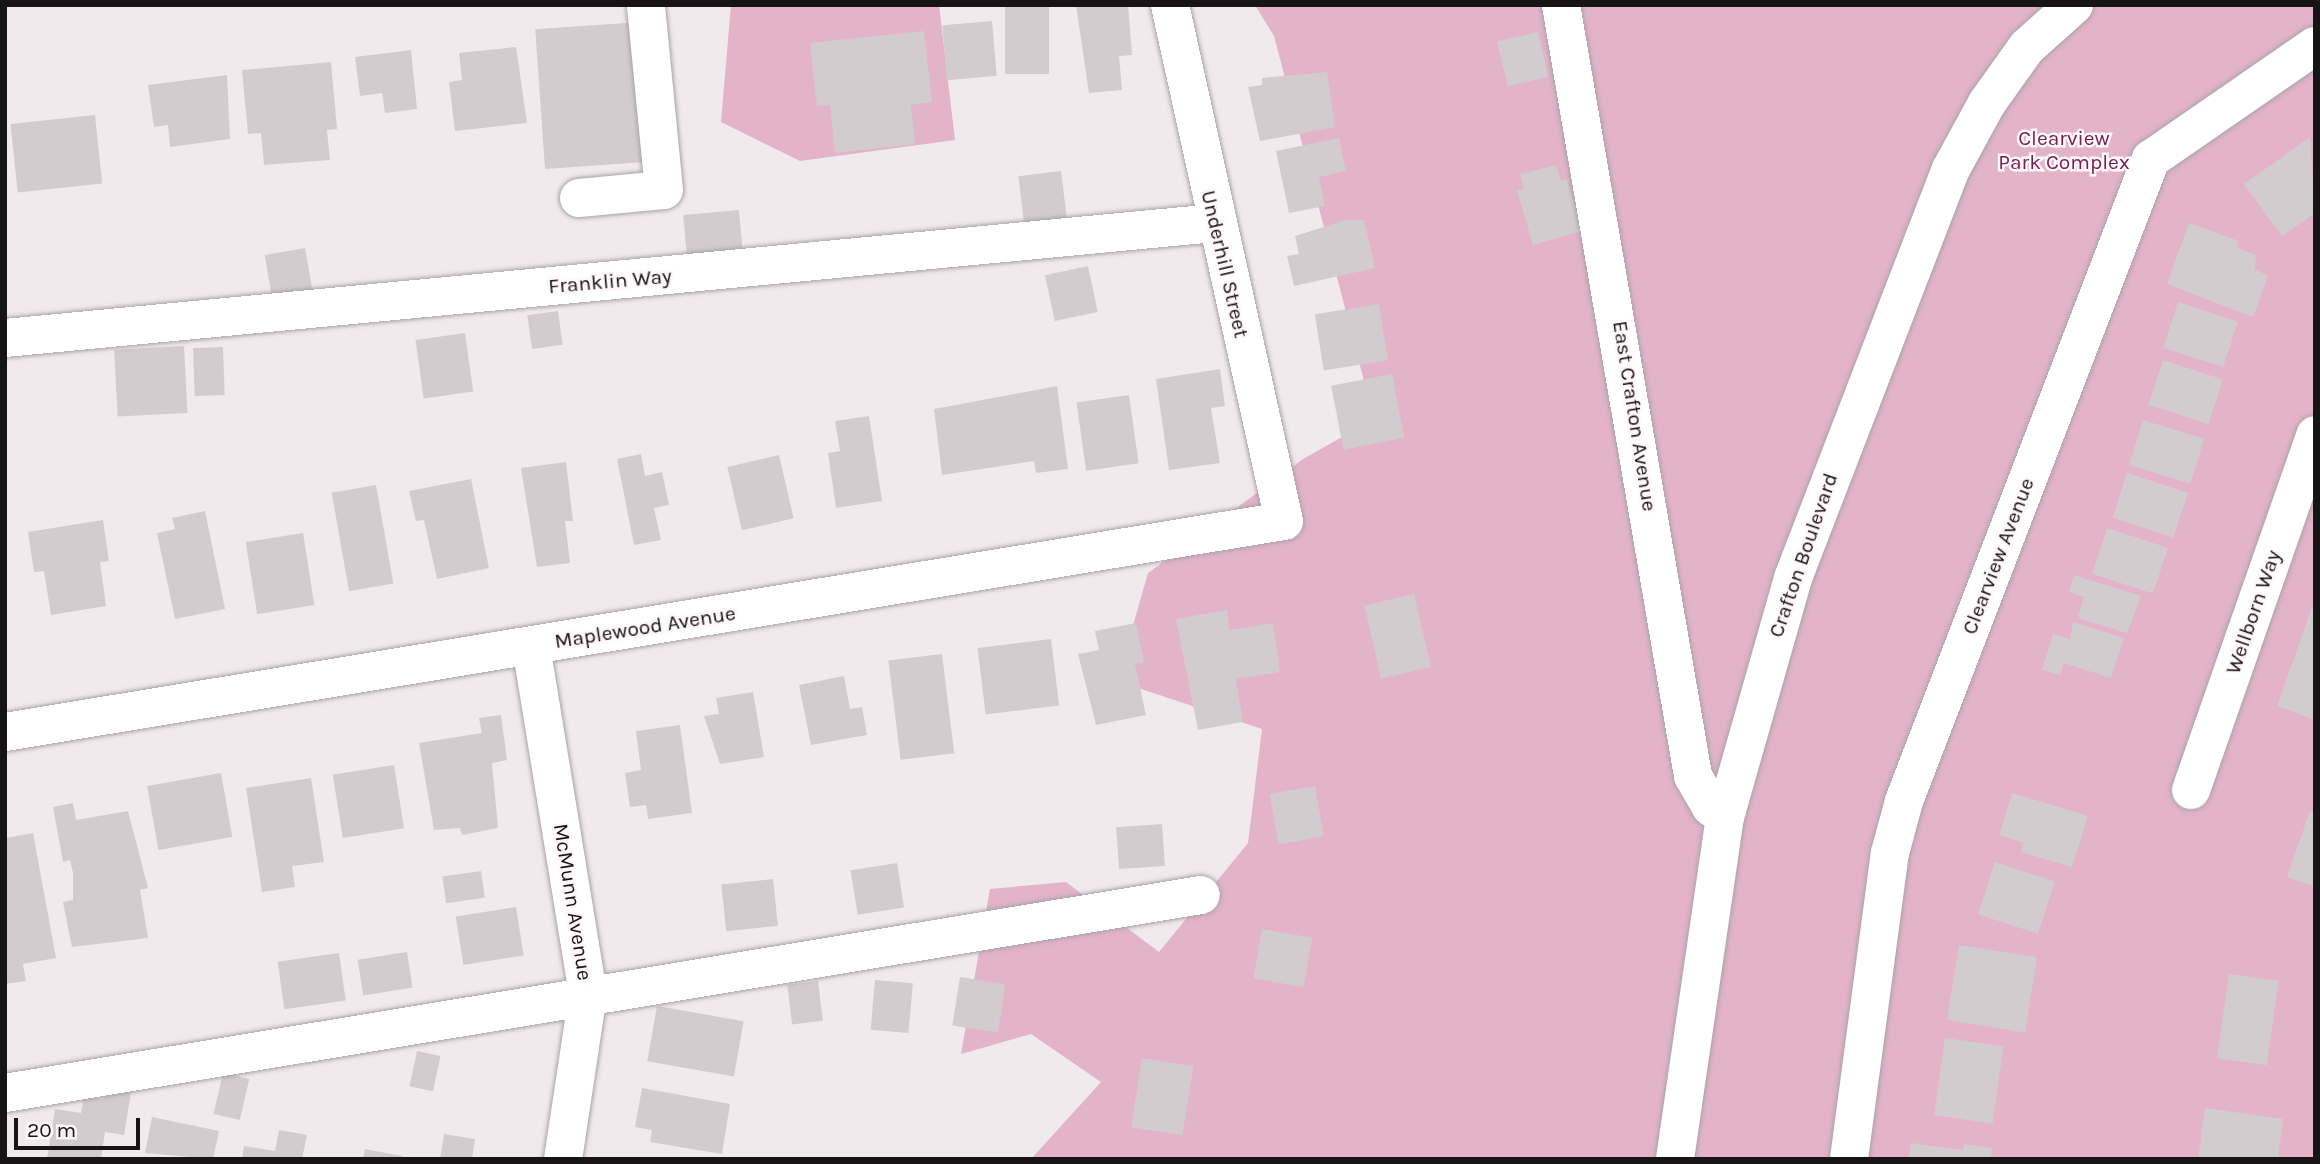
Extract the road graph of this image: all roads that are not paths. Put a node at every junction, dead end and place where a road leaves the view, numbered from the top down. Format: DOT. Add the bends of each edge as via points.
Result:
graph roads {
  1 [pos="646,5"];
  2 [pos="1170,5"];
  3 [pos="1561,5"];
  4 [pos="2074,5"];
  5 [pos="2315,46"];
  6 [pos="579,198"];
  7 [pos="1214,223"];
  8 [pos="5,338"];
  9 [pos="2315,435"];
  10 [pos="1284,521"];
  11 [pos="531,646"];
  12 [pos="5,732"];
  13 [pos="2190,790"];
  14 [pos="1725,817"];
  15 [pos="1201,895"];
  16 [pos="588,994"];
  17 [pos="5,1093"];
  18 [pos="563,1159"];
  19 [pos="1675,1159"];
  20 [pos="1849,1159"];
  1 -- 6 [label="street" via="664,190"];
  2 -- 7 [label="street, Underhill Street"];
  3 -- 14 [label="street, East Crafton Avenue" via="1693,776 1711,807"];
  4 -- 14 [label="street, Crafton Boulevard" via="2027,47 1987,103 1919,239 1793,578"];
  5 -- 20 [label="street, Clearview Avenue" via="2151,159 1904,801 1890,853"];
  7 -- 8 [label="street, Franklin Way"];
  7 -- 10 [label="street, Underhill Street"];
  9 -- 13 [label="street, Wellborn Way"];
  10 -- 11 [label="street, Maplewood Avenue"];
  11 -- 12 [label="street, Maplewood Avenue"];
  11 -- 16 [label="street, McMunn Avenue"];
  14 -- 19 [label="street, Crafton Boulevard"];
  15 -- 16 [label="street"];
  16 -- 17 [label="street"];
  16 -- 18 [label="street, McMunn Avenue"];
}
